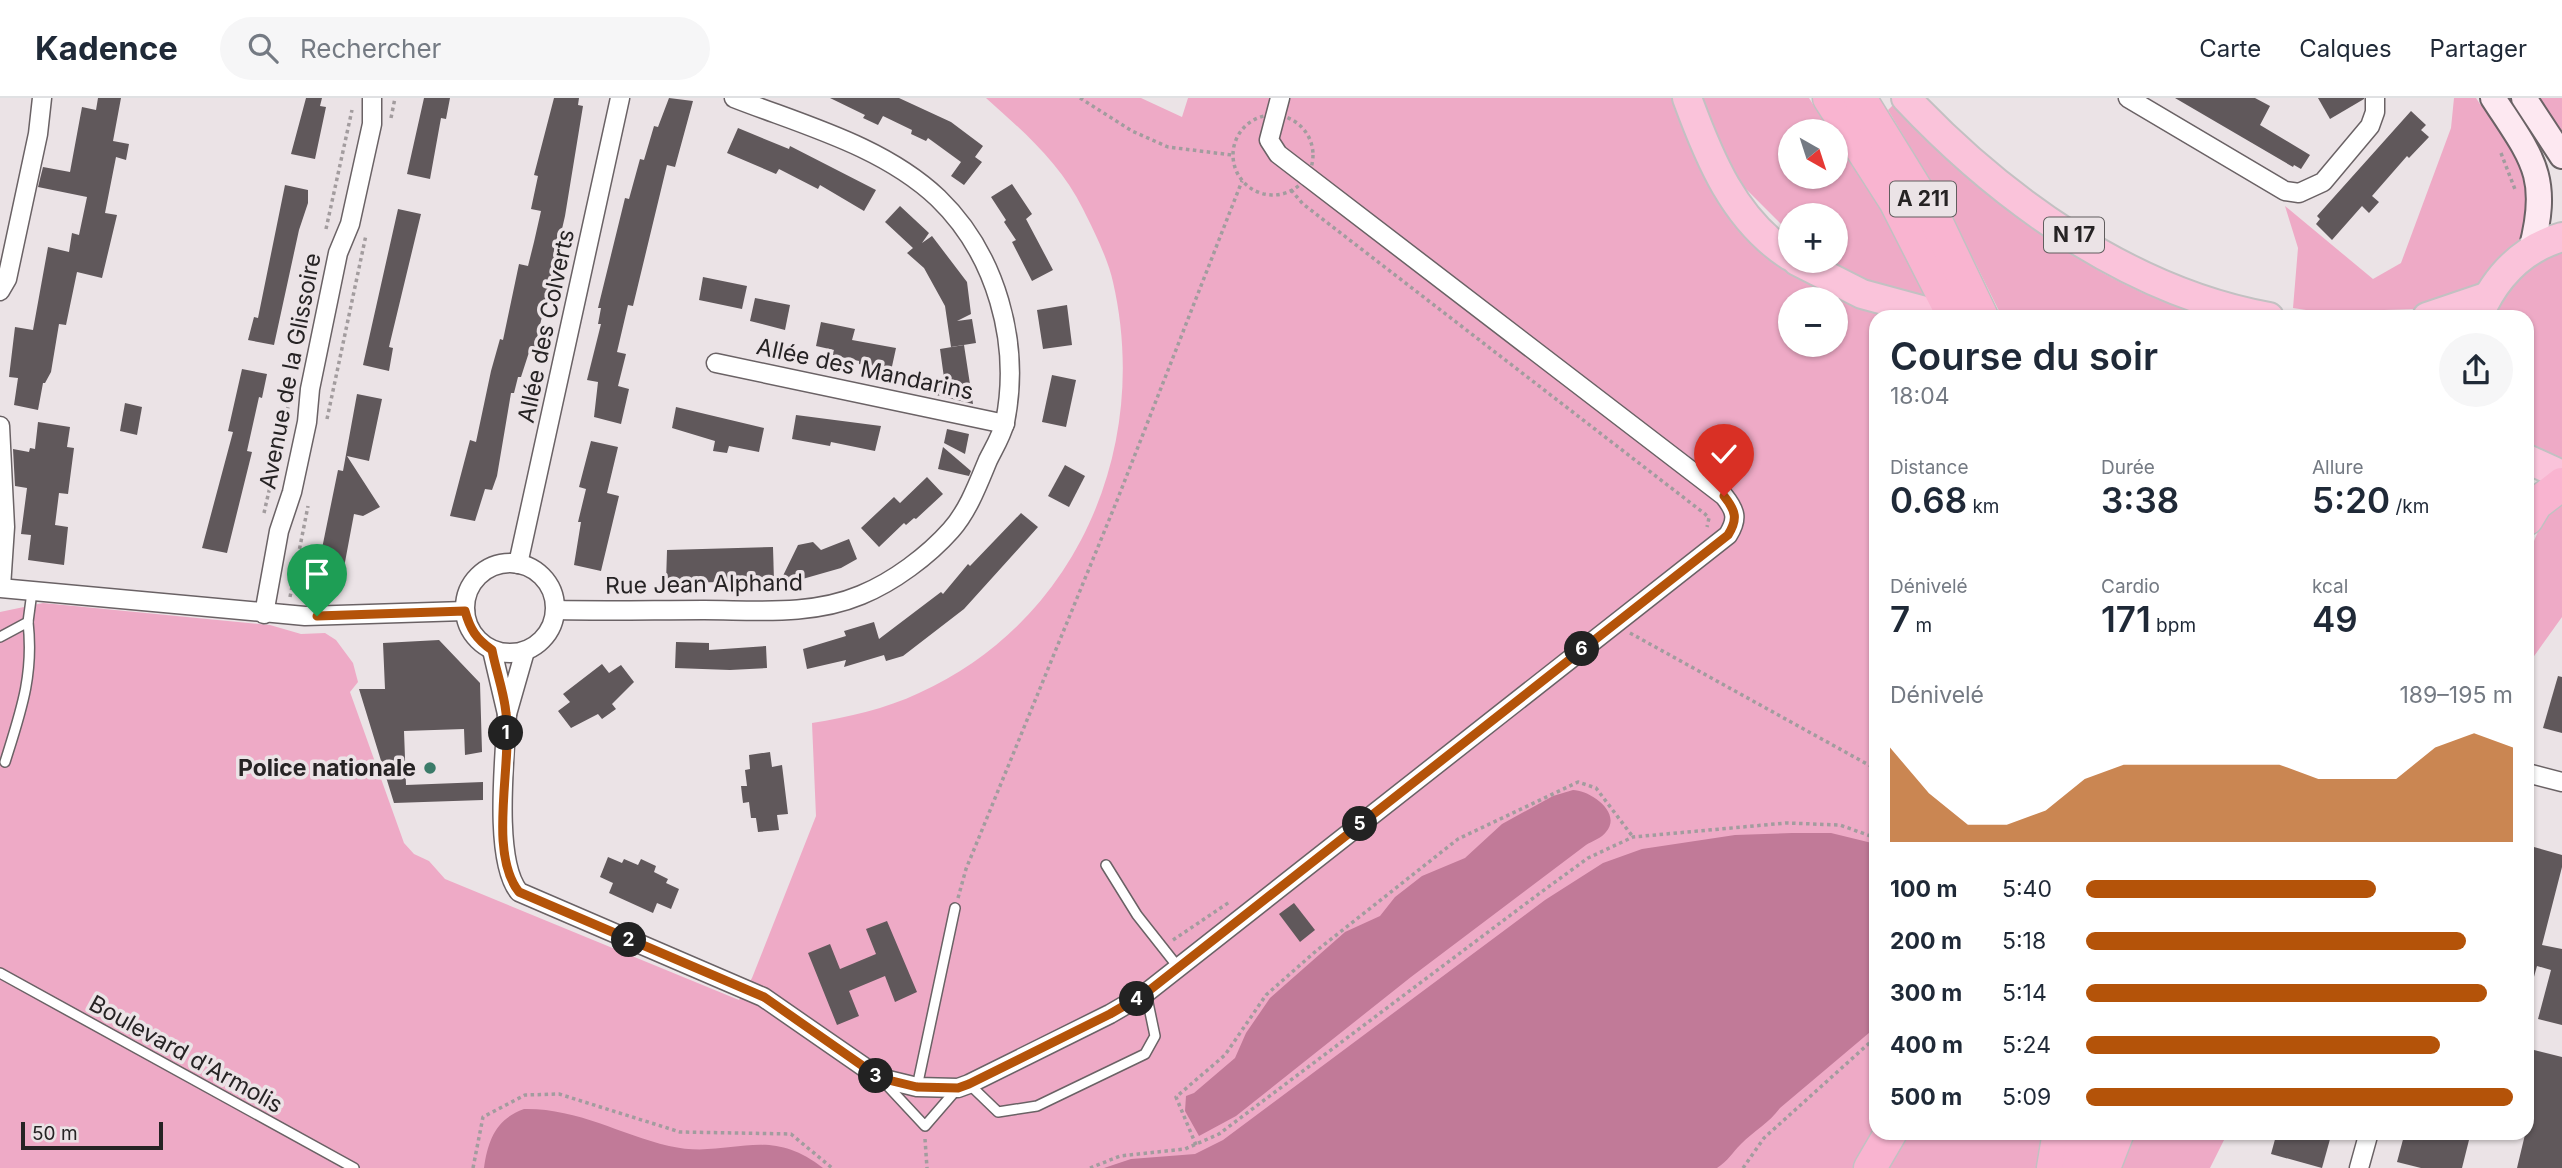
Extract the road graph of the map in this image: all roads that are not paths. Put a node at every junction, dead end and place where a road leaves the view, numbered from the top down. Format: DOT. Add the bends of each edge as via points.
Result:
graph roads {
  1 [pos="42,98"];
  2 [pos="372,98"];
  3 [pos="620,98"];
  4 [pos="734,98"];
  5 [pos="1280,98"];
  6 [pos="1687,98"];
  7 [pos="1829,98"];
  8 [pos="1860,98"];
  9 [pos="1906,98"];
  10 [pos="2128,98"];
  11 [pos="2375,98"];
  12 [pos="2493,98"];
  13 [pos="2524,98"];
  14 [pos="2562,156"];
  15 [pos="2562,237"];
  16 [pos="1778,245"];
  17 [pos="2531,250"];
  18 [pos="1820,273"];
  19 [pos="0,291"];
  20 [pos="2482,307"];
  21 [pos="1955,310"];
  22 [pos="1960,310"];
  23 [pos="1961,310"];
  24 [pos="2240,310"];
  25 [pos="716,363"];
  26 [pos="1005,424"];
  27 [pos="0,426"];
  28 [pos="2534,462"];
  29 [pos="2562,475"];
  30 [pos="2562,484"];
  31 [pos="2534,507"];
  32 [pos="518,564"];
  33 [pos="1,588"];
  34 [pos="32,592"];
  35 [pos="555,610"];
  36 [pos="465,611"];
  37 [pos="264,614"];
  38 [pos="28,622"];
  39 [pos="0,636"];
  40 [pos="492,650"];
  41 [pos="526,651"];
  42 [pos="507,714"];
  43 [pos="5,762"];
  44 [pos="2534,775"];
  45 [pos="2562,782"];
  46 [pos="1106,865"];
  47 [pos="955,908"];
  48 [pos="1178,967"];
  49 [pos="0,973"];
  50 [pos="1146,993"];
  51 [pos="880,1078"];
  52 [pos="964,1086"];
  53 [pos="917,1087"];
  54 [pos="1886,1140"];
  55 [pos="2058,1140"];
  56 [pos="2083,1140"];
  57 [pos="2115,1140"];
  58 [pos="2367,1140"];
  59 [pos="354,1168"];
  60 [pos="1870,1168"];
  61 [pos="2053,1168"];
  62 [pos="2078,1168"];
  63 [pos="2104,1168"];
  64 [pos="2359,1168"];
  1 -- 19 [label="street" via="10,266"];
  2 -- 37 [label="street, Avenue de la Glissoire" via="372,124 350,224 338,253 307,422 279,531"];
  3 -- 32 [label="street, Allée des Colverts"];
  4 -- 26 [label="street, Rue Jean Alphand" via="857,146 897,167 937,197 965,229 987,266 1004,315 1010,371"];
  5 -- 48 [label="street" via="1269,140 1283,159 1724,496 1734,508 1734,526"];
  6 -- 16 [label="highway" via="1721,181 1757,227"];
  7 -- 22 [label="highway, A 211"];
  8 -- 23 [label="highway, A 211" via="1937,223"];
  9 -- 24 [label="highway, N 17" via="1995,180 2104,254 2207,302"];
  10 -- 11 [label="street" via="2285,191 2299,193 2323,182 2370,126"];
  12 -- 17 [label="main road" via="2539,180 2541,204"];
  13 -- 14 [label="main road"];
  15 -- 17 [label="highway"];
  17 -- 20 [label="highway" via="2513,263"];
  18 -- 21 [label="highway" via="1862,295"];
  25 -- 26 [label="street, Allée des Mandarins"];
  26 -- 35 [label="street, Rue Jean Alphand" via="952,530 915,563 861,595 801,611"];
  27 -- 33 [label="street" via="5,527"];
  28 -- 29 [label="highway"];
  30 -- 31 [label="highway"];
  32 -- 35 [label="street" via="546,580"];
  32 -- 36 [label="street" via="498,565 481,574 469,591"];
  33 -- 34 [label="street"];
  34 -- 37 [label="street"];
  34 -- 38 [label="lane"];
  35 -- 41 [label="street" via="541,642"];
  36 -- 37 [label="street"];
  36 -- 40 [label="street" via="469,627"];
  38 -- 39 [label="lane"];
  38 -- 43 [label="lane" via="32,657 26,696"];
  40 -- 41 [label="street"];
  40 -- 42 [label="street"];
  41 -- 42 [label="street"];
  42 -- 51 [label="street" via="505,859 519,892 764,997"];
  44 -- 45 [label="street"];
  46 -- 48 [label="lane" via="1137,915"];
  47 -- 53 [label="lane"];
  48 -- 50 [label="street"];
  49 -- 59 [label="lane, Boulevard d'Armolis"];
  50 -- 52 [label="street"];
  50 -- 52 [label="lane" via="1155,1035 1145,1054 1037,1106 998,1112"];
  51 -- 52 [label="lane" via="925,1126"];
  51 -- 53 [label="street"];
  52 -- 53 [label="street"];
  54 -- 60 [label="highway"];
  55 -- 61 [label="highway"];
  56 -- 62 [label="highway"];
  57 -- 63 [label="highway"];
  58 -- 64 [label="street"];
}
